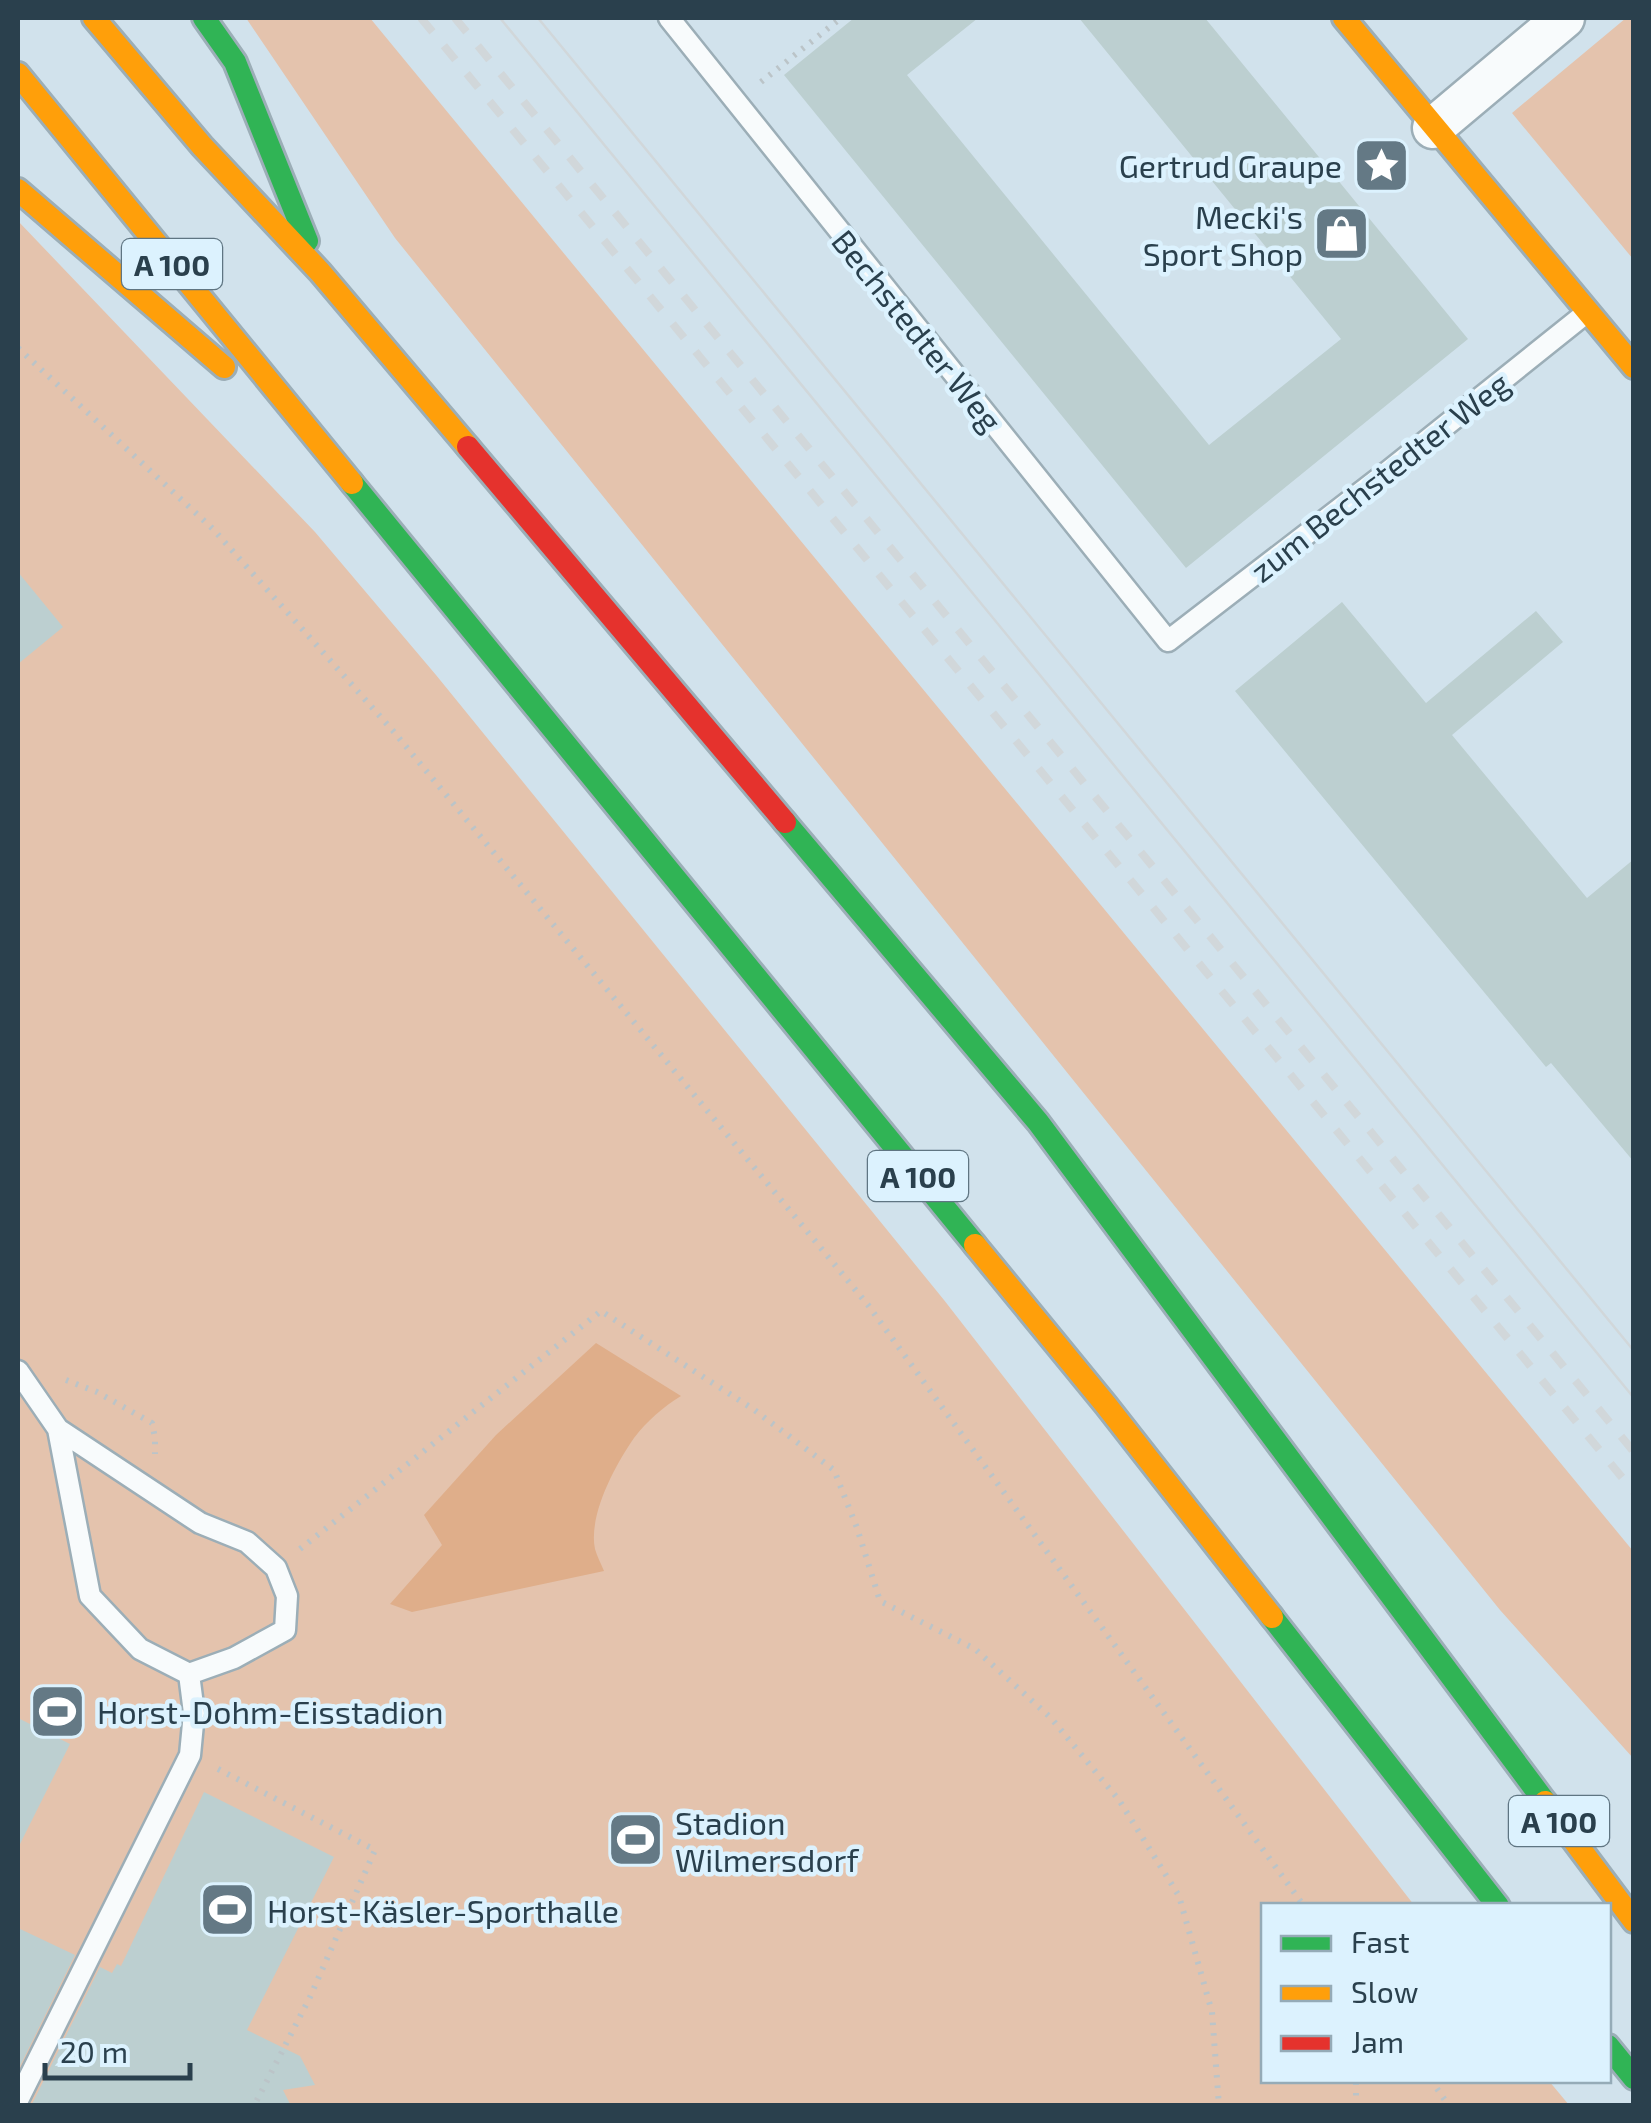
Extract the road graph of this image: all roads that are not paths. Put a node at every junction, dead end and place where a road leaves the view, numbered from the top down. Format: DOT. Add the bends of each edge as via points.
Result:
graph roads {
  1 [pos="94,18"];
  2 [pos="204,18"];
  3 [pos="669,18"];
  4 [pos="1344,18"];
  5 [pos="1564,18"];
  6 [pos="18,74"];
  7 [pos="1434,128"];
  8 [pos="18,190"];
  9 [pos="320,272"];
  10 [pos="1589,311"];
  11 [pos="1634,367"];
  12 [pos="327,454"];
  13 [pos="1168,641"];
  14 [pos="18,1371"];
  15 [pos="58,1429"];
  16 [pos="189,1674"];
  17 [pos="1484,1721"];
  18 [pos="1579,1812"];
  19 [pos="1496,1903"];
  20 [pos="1634,1922"];
  21 [pos="1611,2050"];
  22 [pos="1634,2078"];
  23 [pos="18,2100"];
  1 -- 9 [label="main road, A 100"];
  2 -- 9 [label="main road" via="235,62"];
  3 -- 13 [label="lane, Bechstedter Weg"];
  4 -- 7 [label="main road"];
  5 -- 7 [label="street"];
  6 -- 12 [label="main road, A 100"];
  7 -- 10 [label="main road"];
  8 -- 12 [label="main road"];
  9 -- 17 [label="main road, A 100" via="1038,1122"];
  10 -- 11 [label="main road"];
  10 -- 13 [label="lane, zum Bechstedter Weg"];
  12 -- 19 [label="main road, A 100" via="1093,1389"];
  14 -- 15 [label="lane"];
  15 -- 16 [label="lane" via="90,1596 140,1650"];
  15 -- 16 [label="lane" via="200,1524 247,1542 276,1568 287,1596 285,1630"];
  16 -- 23 [label="lane" via="190,1755"];
  17 -- 18 [label="main road"];
  17 -- 20 [label="main road, A 100"];
  21 -- 22 [label="main road"];
}
